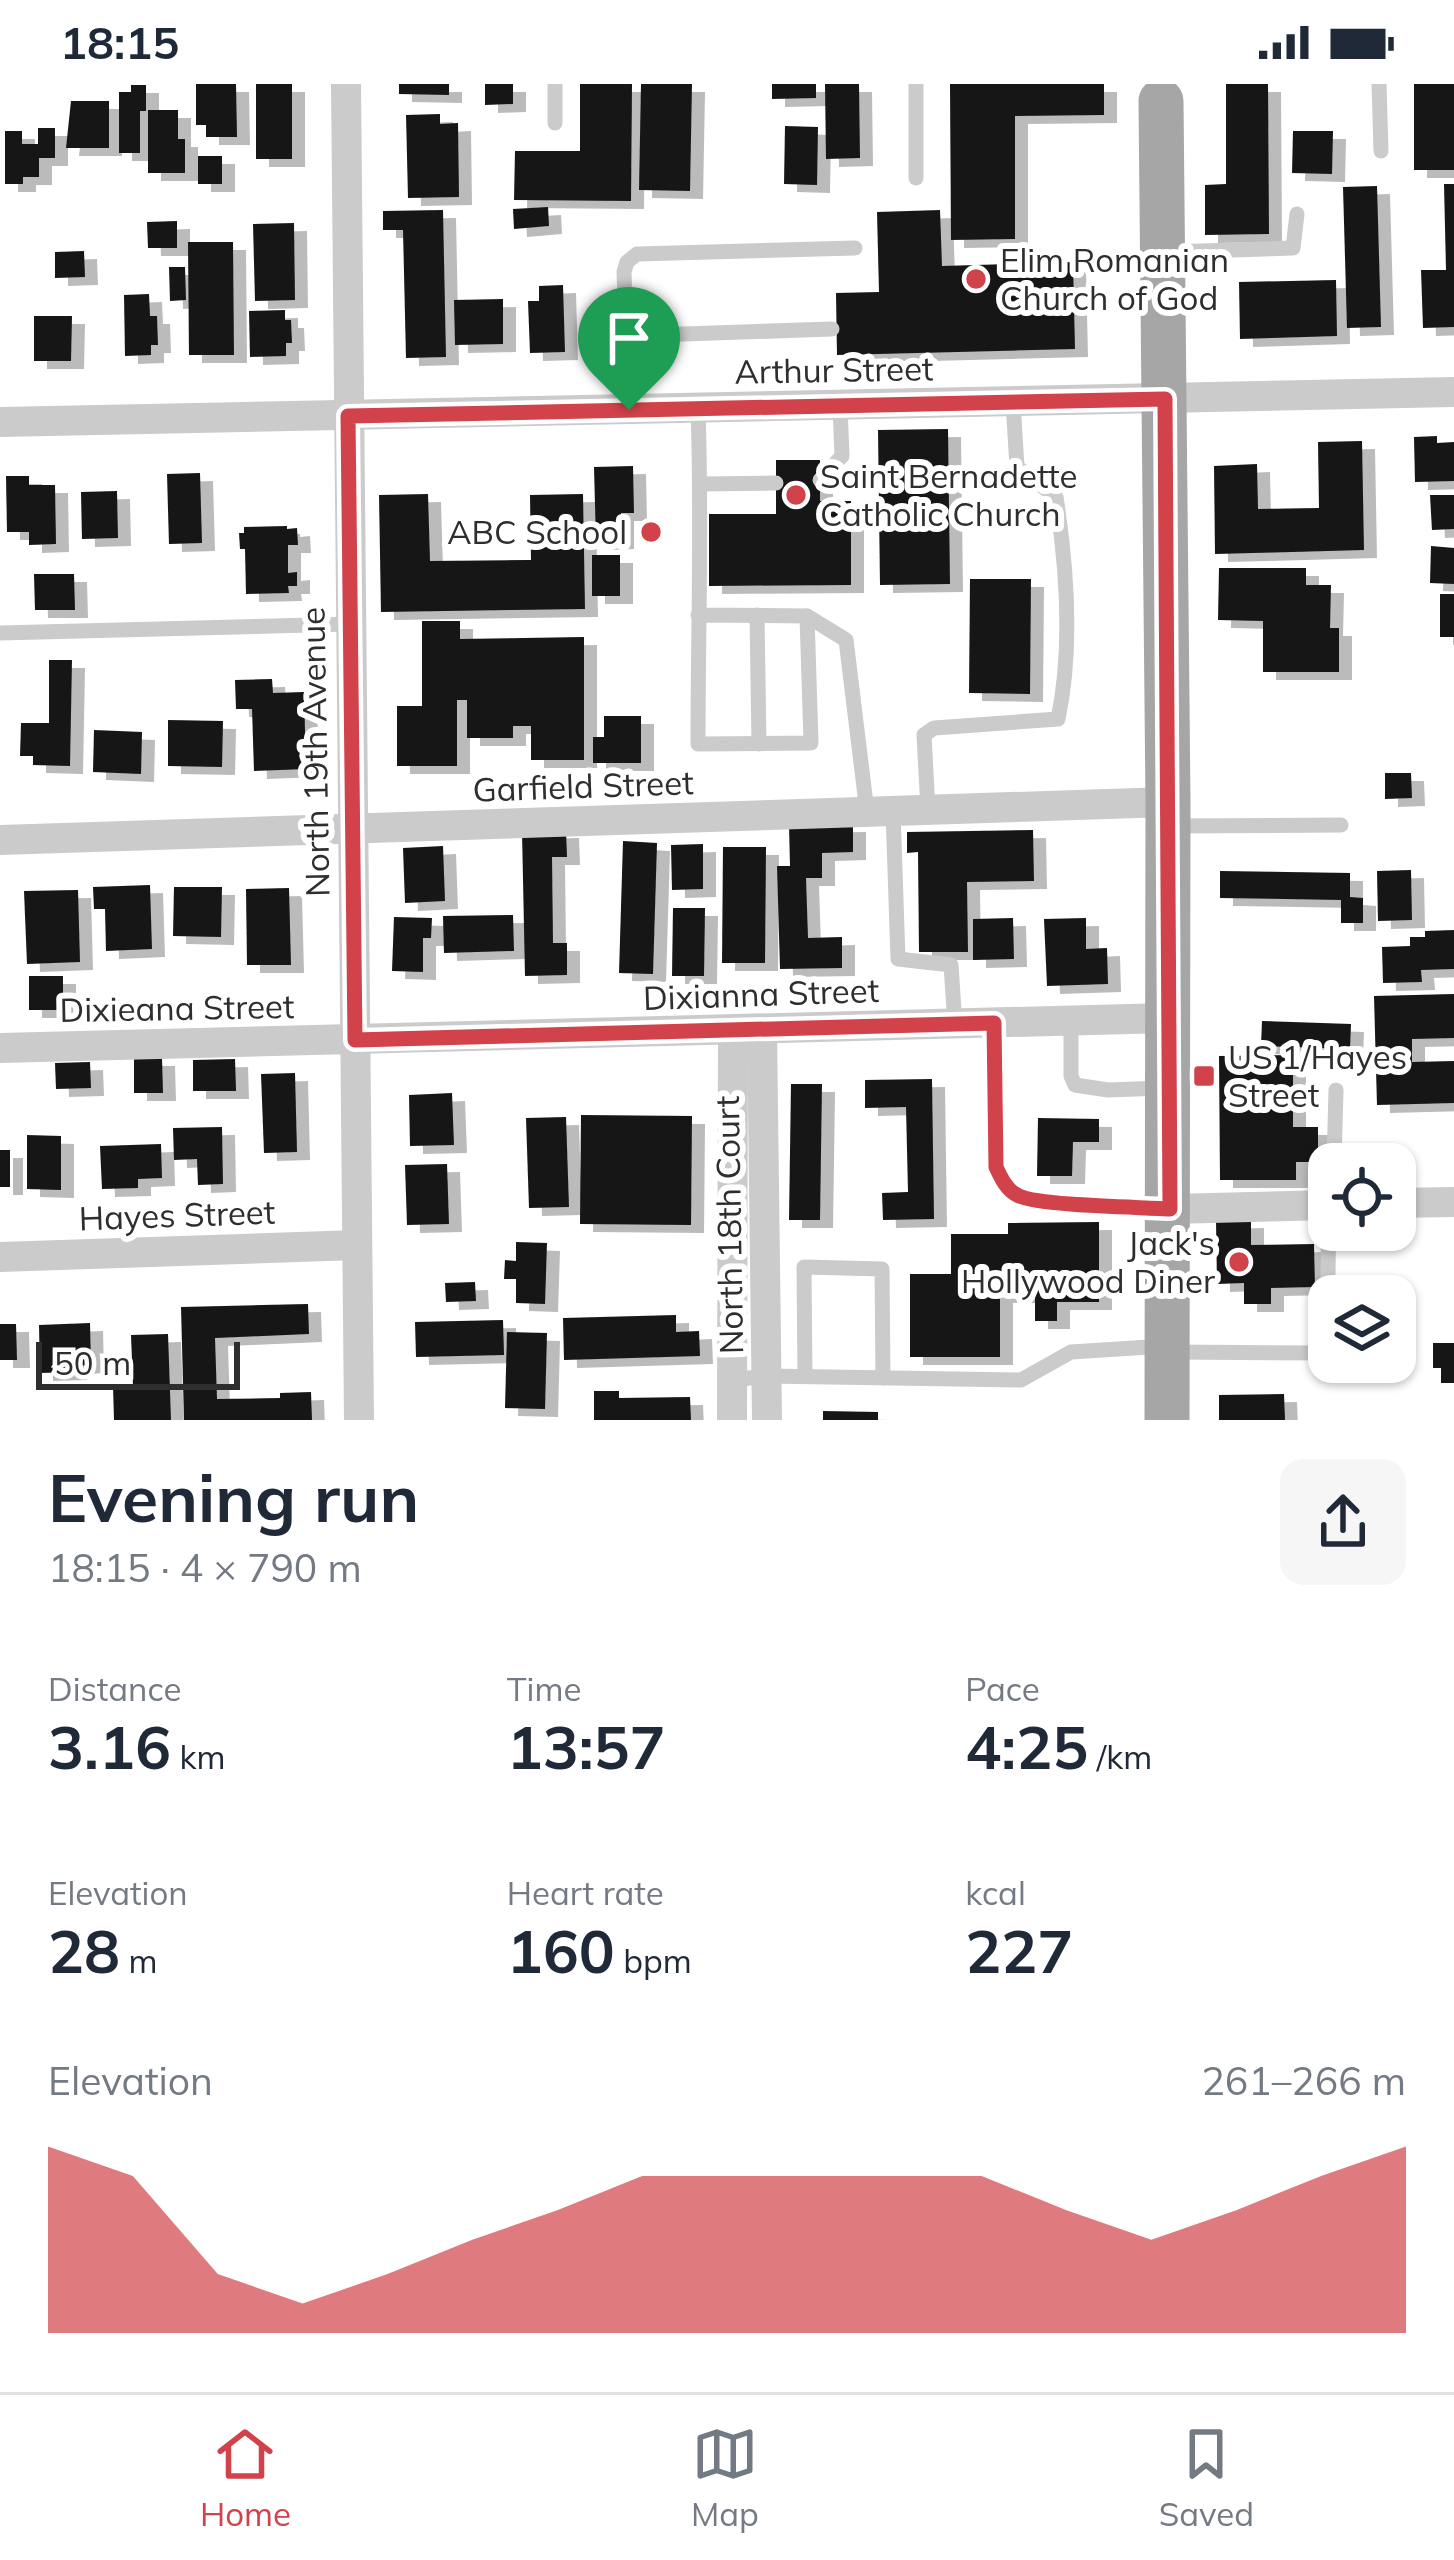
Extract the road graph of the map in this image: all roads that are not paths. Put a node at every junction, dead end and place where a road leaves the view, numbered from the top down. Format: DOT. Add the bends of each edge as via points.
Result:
graph roads {
  1 [pos="346,84"];
  2 [pos="555,84"];
  3 [pos="916,84"];
  4 [pos="1379,84"];
  5 [pos="1159,90"];
  6 [pos="555,123"];
  7 [pos="1381,151"];
  8 [pos="916,178"];
  9 [pos="1298,214"];
  10 [pos="855,248"];
  11 [pos="1161,252"];
  12 [pos="832,329"];
  13 [pos="626,337"];
  14 [pos="1454,392"];
  15 [pos="1165,399"];
  16 [pos="1013,402"];
  17 [pos="840,406"];
  18 [pos="698,409"];
  19 [pos="629,410"];
  20 [pos="348,416"];
  21 [pos="0,422"];
  22 [pos="820,480"];
  23 [pos="776,483"];
  24 [pos="700,484"];
  25 [pos="698,615"];
  26 [pos="757,615"];
  27 [pos="807,616"];
  28 [pos="350,624"];
  29 [pos="0,633"];
  30 [pos="759,744"];
  31 [pos="928,810"];
  32 [pos="880,812"];
  33 [pos="1168,814"];
  34 [pos="1341,825"];
  35 [pos="351,830"];
  36 [pos="0,840"];
  37 [pos="1168,1018"];
  38 [pos="1070,1021"];
  39 [pos="994,1023"];
  40 [pos="955,1024"];
  41 [pos="747,1030"];
  42 [pos="355,1040"];
  43 [pos="0,1048"];
  44 [pos="1169,1088"];
  45 [pos="1336,1090"];
  46 [pos="1335,1143"];
  47 [pos="1454,1202"];
  48 [pos="1416,1203"];
  49 [pos="1308,1204"];
  50 [pos="1170,1209"];
  51 [pos="357,1244"];
  52 [pos="1328,1251"];
  53 [pos="0,1256"];
  54 [pos="1171,1349"];
  55 [pos="767,1376"];
  56 [pos="805,1376"];
  57 [pos="883,1378"];
  58 [pos="732,1380"];
  59 [pos="359,1420"];
  60 [pos="732,1420"];
  61 [pos="767,1420"];
  62 [pos="1168,1420"];
  1 -- 20 [label="street, North 19th Avenue"];
  2 -- 6 [label="lane"];
  3 -- 8 [label="lane"];
  4 -- 7 [label="lane"];
  5 -- 11 [label="main road"];
  9 -- 11 [label="lane" via="1293,248"];
  10 -- 13 [label="lane" via="637,254 624,272"];
  11 -- 15 [label="main road"];
  12 -- 13 [label="lane"];
  13 -- 19 [label="lane"];
  14 -- 15 [label="street, Arthur Street"];
  15 -- 16 [label="street, Arthur Street"];
  15 -- 33 [label="main road"];
  16 -- 17 [label="street, Arthur Street"];
  16 -- 31 [label="lane" via="1017,467 1056,497 1065,557 1058,719 934,728 924,735"];
  17 -- 18 [label="street, Arthur Street"];
  17 -- 22 [label="lane" via="842,456"];
  18 -- 19 [label="street, Arthur Street"];
  18 -- 24 [label="lane"];
  19 -- 20 [label="street, Arthur Street"];
  20 -- 21 [label="street, Arthur Street"];
  20 -- 28 [label="street, North 19th Avenue"];
  23 -- 24 [label="lane"];
  24 -- 25 [label="lane"];
  25 -- 26 [label="lane"];
  25 -- 30 [label="lane" via="698,744"];
  26 -- 27 [label="lane"];
  26 -- 30 [label="lane"];
  27 -- 30 [label="lane" via="811,743"];
  27 -- 32 [label="lane" via="846,640"];
  28 -- 29 [label="lane"];
  28 -- 35 [label="street, North 19th Avenue"];
  31 -- 32 [label="street, Garfield Street"];
  31 -- 33 [label="street, Garfield Street"];
  32 -- 35 [label="street, Garfield Street"];
  32 -- 40 [label="lane" via="898,959 951,964"];
  33 -- 34 [label="lane"];
  33 -- 37 [label="main road"];
  35 -- 36 [label="street, Garfield Street"];
  35 -- 42 [label="street, North 19th Avenue"];
  37 -- 38 [label="street, Dixianna Street"];
  37 -- 44 [label="main road"];
  38 -- 39 [label="street, Dixianna Street"];
  38 -- 44 [label="lane" via="1076,1085"];
  39 -- 40 [label="street, Dixianna Street"];
  39 -- 50 [label="lane" via="996,1167 1004,1184 1018,1196"];
  40 -- 41 [label="street, Dixianna Street"];
  41 -- 42 [label="street, Dixianna Street"];
  41 -- 55 [label="street, North 18th Court"];
  41 -- 58 [label="street, North 18th Court"];
  42 -- 43 [label="street, Dixieana Street"];
  42 -- 51 [label="street, North 19th Avenue"];
  44 -- 50 [label="main road"];
  45 -- 46 [label="lane"];
  47 -- 48 [label="street"];
  49 -- 50 [label="street"];
  50 -- 54 [label="main road"];
  51 -- 53 [label="street, Hayes Street"];
  51 -- 59 [label="street, North 19th Avenue"];
  52 -- 54 [label="lane" via="1327,1353"];
  54 -- 57 [label="lane" via="1071,1352 1021,1380"];
  54 -- 62 [label="main road"];
  55 -- 56 [label="lane"];
  55 -- 58 [label="lane"];
  55 -- 61 [label="street, North 18th Court"];
  56 -- 57 [label="lane"];
  56 -- 57 [label="lane" via="804,1267 882,1269"];
  58 -- 60 [label="street, North 18th Court"];
}
